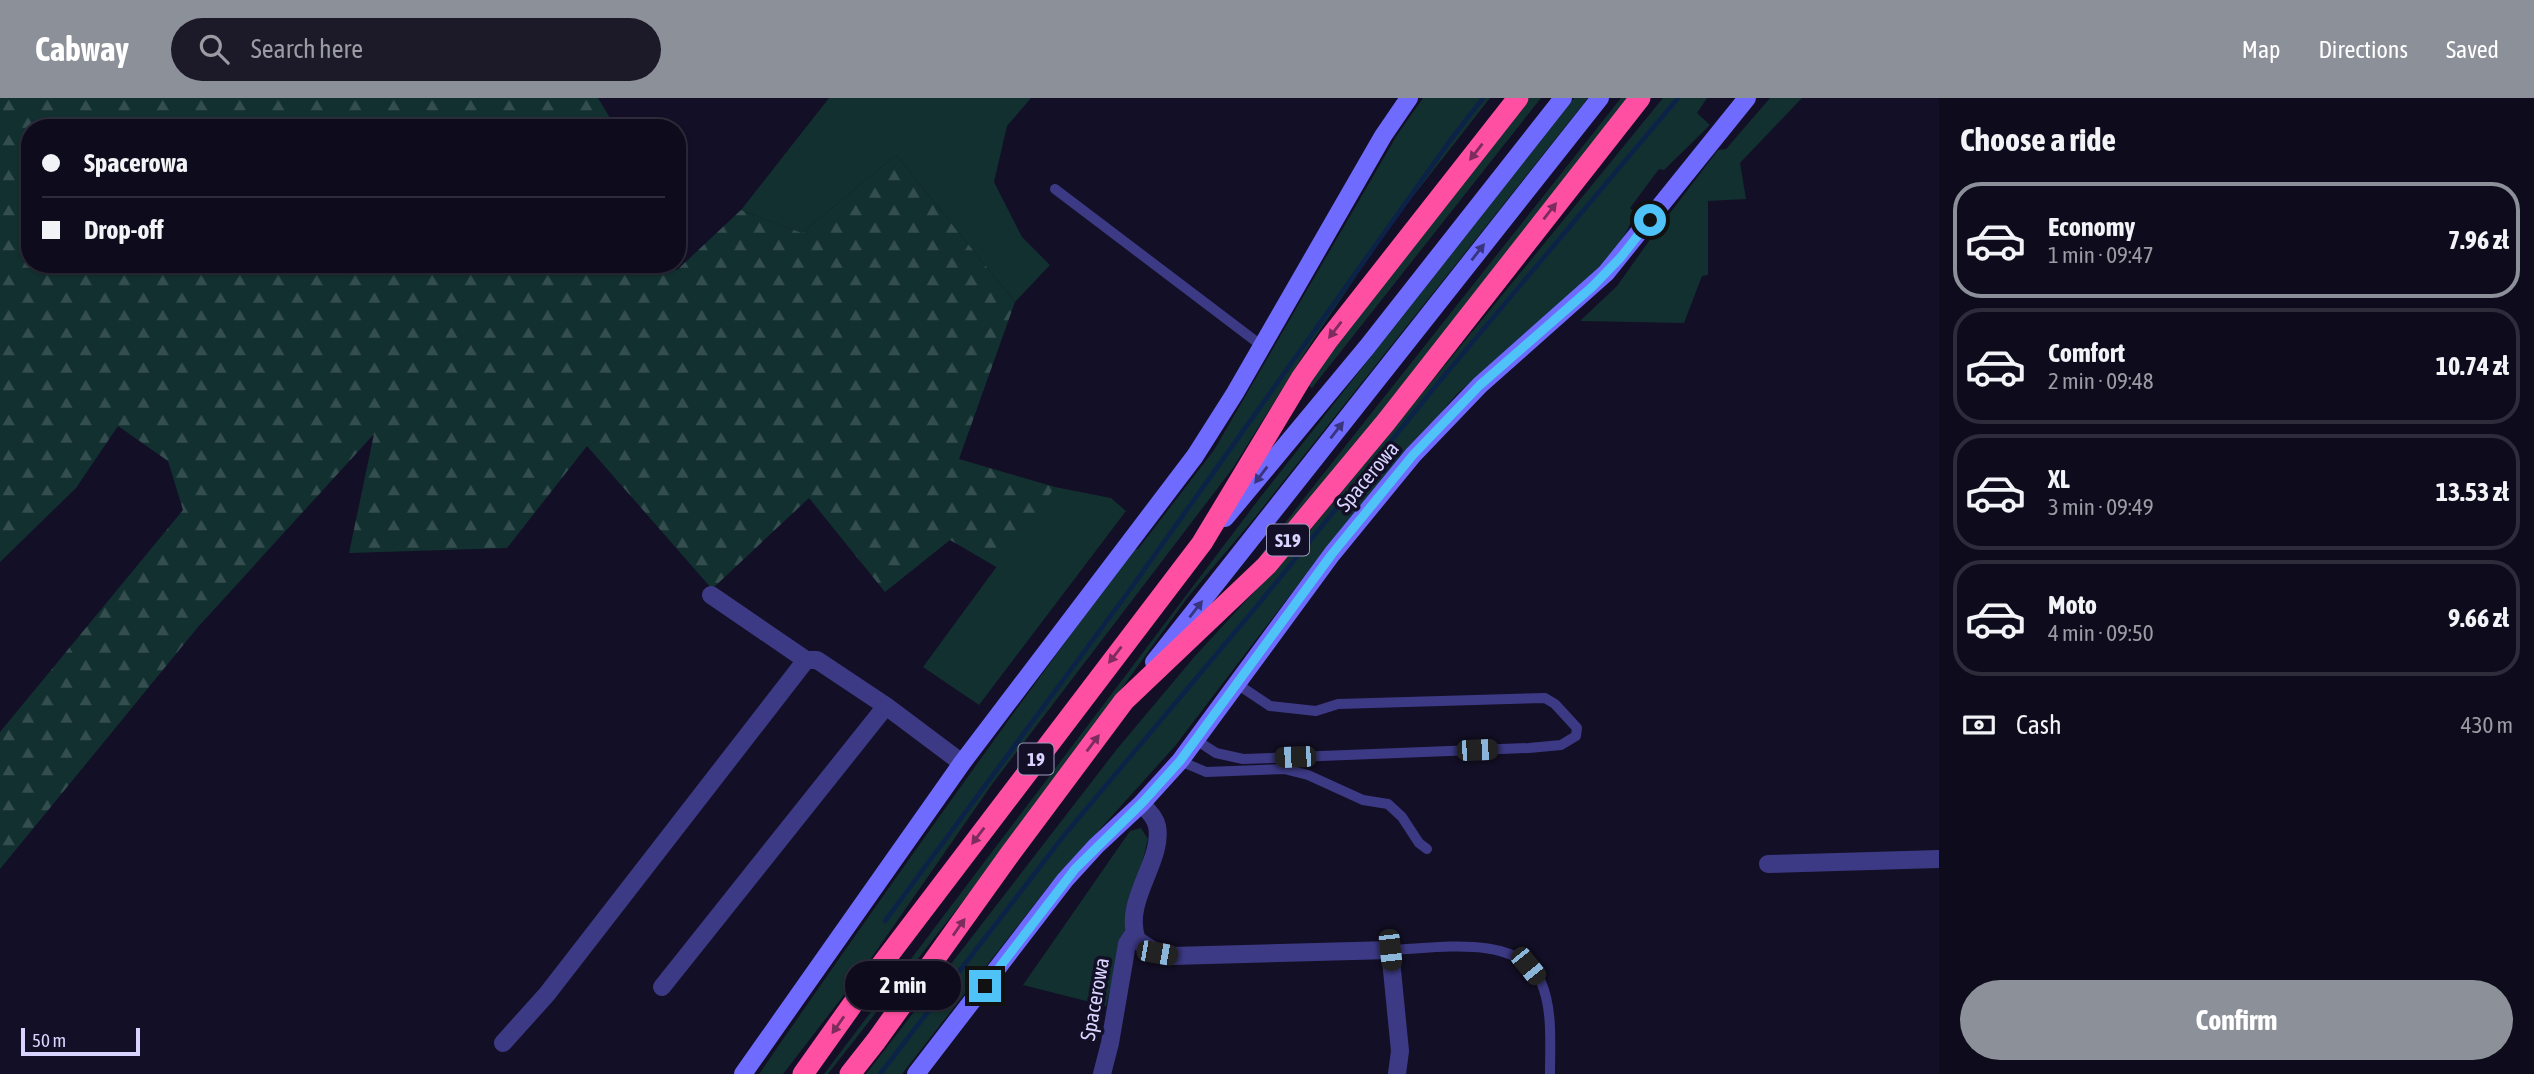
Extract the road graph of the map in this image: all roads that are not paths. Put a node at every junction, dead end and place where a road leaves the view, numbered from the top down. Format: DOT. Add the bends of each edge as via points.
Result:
graph roads {
  1 [pos="1409,98"];
  2 [pos="1518,98"];
  3 [pos="1563,98"];
  4 [pos="1600,98"];
  5 [pos="1640,98"];
  6 [pos="1747,98"];
  7 [pos="1055,188"];
  8 [pos="1262,345"];
  9 [pos="1202,542"];
  10 [pos="711,596"];
  11 [pos="806,660"];
  12 [pos="1237,684"];
  13 [pos="1124,701"];
  14 [pos="886,706"];
  15 [pos="1195,740"];
  16 [pos="1180,761"];
  17 [pos="962,762"];
  18 [pos="1142,803"];
  19 [pos="1427,849"];
  20 [pos="1939,859"];
  21 [pos="1768,864"];
  22 [pos="1134,933"];
  23 [pos="1390,950"];
  24 [pos="662,987"];
  25 [pos="503,1043"];
  26 [pos="743,1074"];
  27 [pos="803,1074"];
  28 [pos="850,1074"];
  29 [pos="915,1074"];
  30 [pos="1102,1074"];
  31 [pos="1398,1074"];
  32 [pos="1550,1074"];
  1 -- 8 [label="street"];
  2 -- 9 [label="highway, one-way" via="1322,348"];
  3 -- 9 [label="street, one-way" via="1367,347"];
  13 -- 4 [label="street, one-way"];
  13 -- 5 [label="highway, S19, one-way" via="1268,565"];
  6 -- 12 [label="street, Spacerowa" via="1614,265 1480,385 1413,455 1332,554"];
  7 -- 8 [label="lane"];
  8 -- 17 [label="street" via="1195,456"];
  9 -- 27 [label="highway, 19, one-way"];
  10 -- 11 [label="street"];
  11 -- 14 [label="street" via="817,660"];
  11 -- 25 [label="street" via="547,994"];
  12 -- 15 [label="street, Spacerowa"];
  12 -- 15 [label="lane" via="1270,706 1316,711 1338,704 1545,698 1577,728 1576,737 1561,745 1529,748 1243,759"];
  28 -- 13 [label="highway, 19, one-way"];
  14 -- 17 [label="street"];
  14 -- 24 [label="street"];
  15 -- 16 [label="street, Spacerowa"];
  16 -- 18 [label="street, Spacerowa"];
  16 -- 19 [label="lane" via="1206,772 1284,769 1308,775 1363,800 1388,804"];
  17 -- 26 [label="street"];
  18 -- 22 [label="street, Spacerowa" via="1154,817 1158,836 1136,906"];
  18 -- 29 [label="street" via="1075,869"];
  20 -- 21 [label="street"];
  22 -- 23 [label="street, Spacerowa" via="1142,945 1172,956"];
  22 -- 30 [label="street, Spacerowa" via="1127,944"];
  23 -- 31 [label="street"];
  23 -- 32 [label="lane, Spacerowa" via="1482,947 1499,949 1528,966 1540,981 1546,1002"];
}
